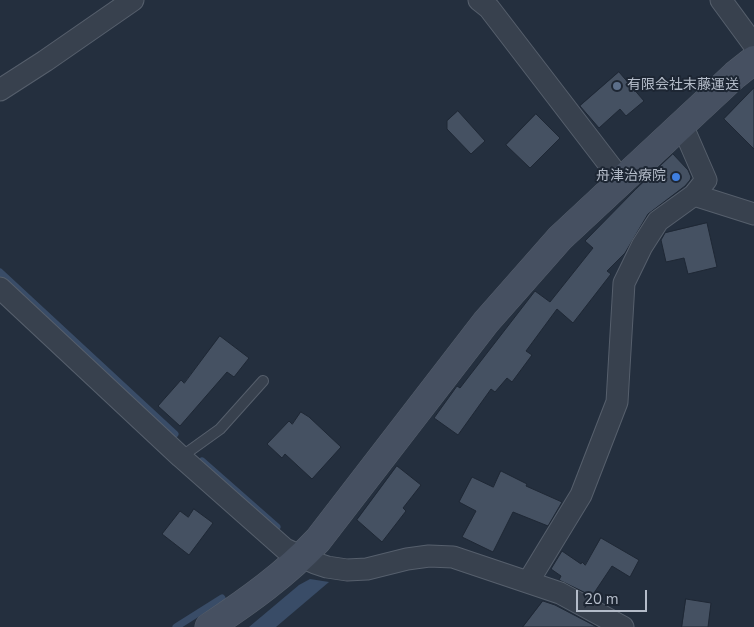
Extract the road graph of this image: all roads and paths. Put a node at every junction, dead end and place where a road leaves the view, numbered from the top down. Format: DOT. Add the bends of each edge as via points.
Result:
graph roads {
  1 [pos="133,0"];
  2 [pos="479,0"];
  3 [pos="721,0"];
  4 [pos="754,46"];
  5 [pos="754,60"];
  6 [pos="0,90"];
  7 [pos="680,126"];
  8 [pos="621,180"];
  9 [pos="694,195"];
  10 [pos="754,214"];
  11 [pos="0,288"];
  12 [pos="263,381"];
  13 [pos="181,457"];
  14 [pos="302,557"];
  15 [pos="528,582"];
  16 [pos="209,627"];
  17 [pos="623,627"];
  1 -- 6 [label="street"];
  2 -- 8 [label="street" via="489,8"];
  3 -- 4 [label="street"];
  5 -- 7 [label="street"];
  7 -- 8 [label="street"];
  7 -- 9 [label="street" via="706,180"];
  8 -- 14 [label="street" via="560,238 486,322"];
  9 -- 10 [label="street"];
  9 -- 15 [label="street" via="658,221 624,283 617,402 581,495"];
  11 -- 13 [label="street"];
  12 -- 13 [label="lane" via="220,428"];
  13 -- 14 [label="street" via="285,549"];
  14 -- 15 [label="street" via="327,567 347,570 429,556 453,557"];
  14 -- 16 [label="street"];
  15 -- 17 [label="street" via="560,593"];
}
